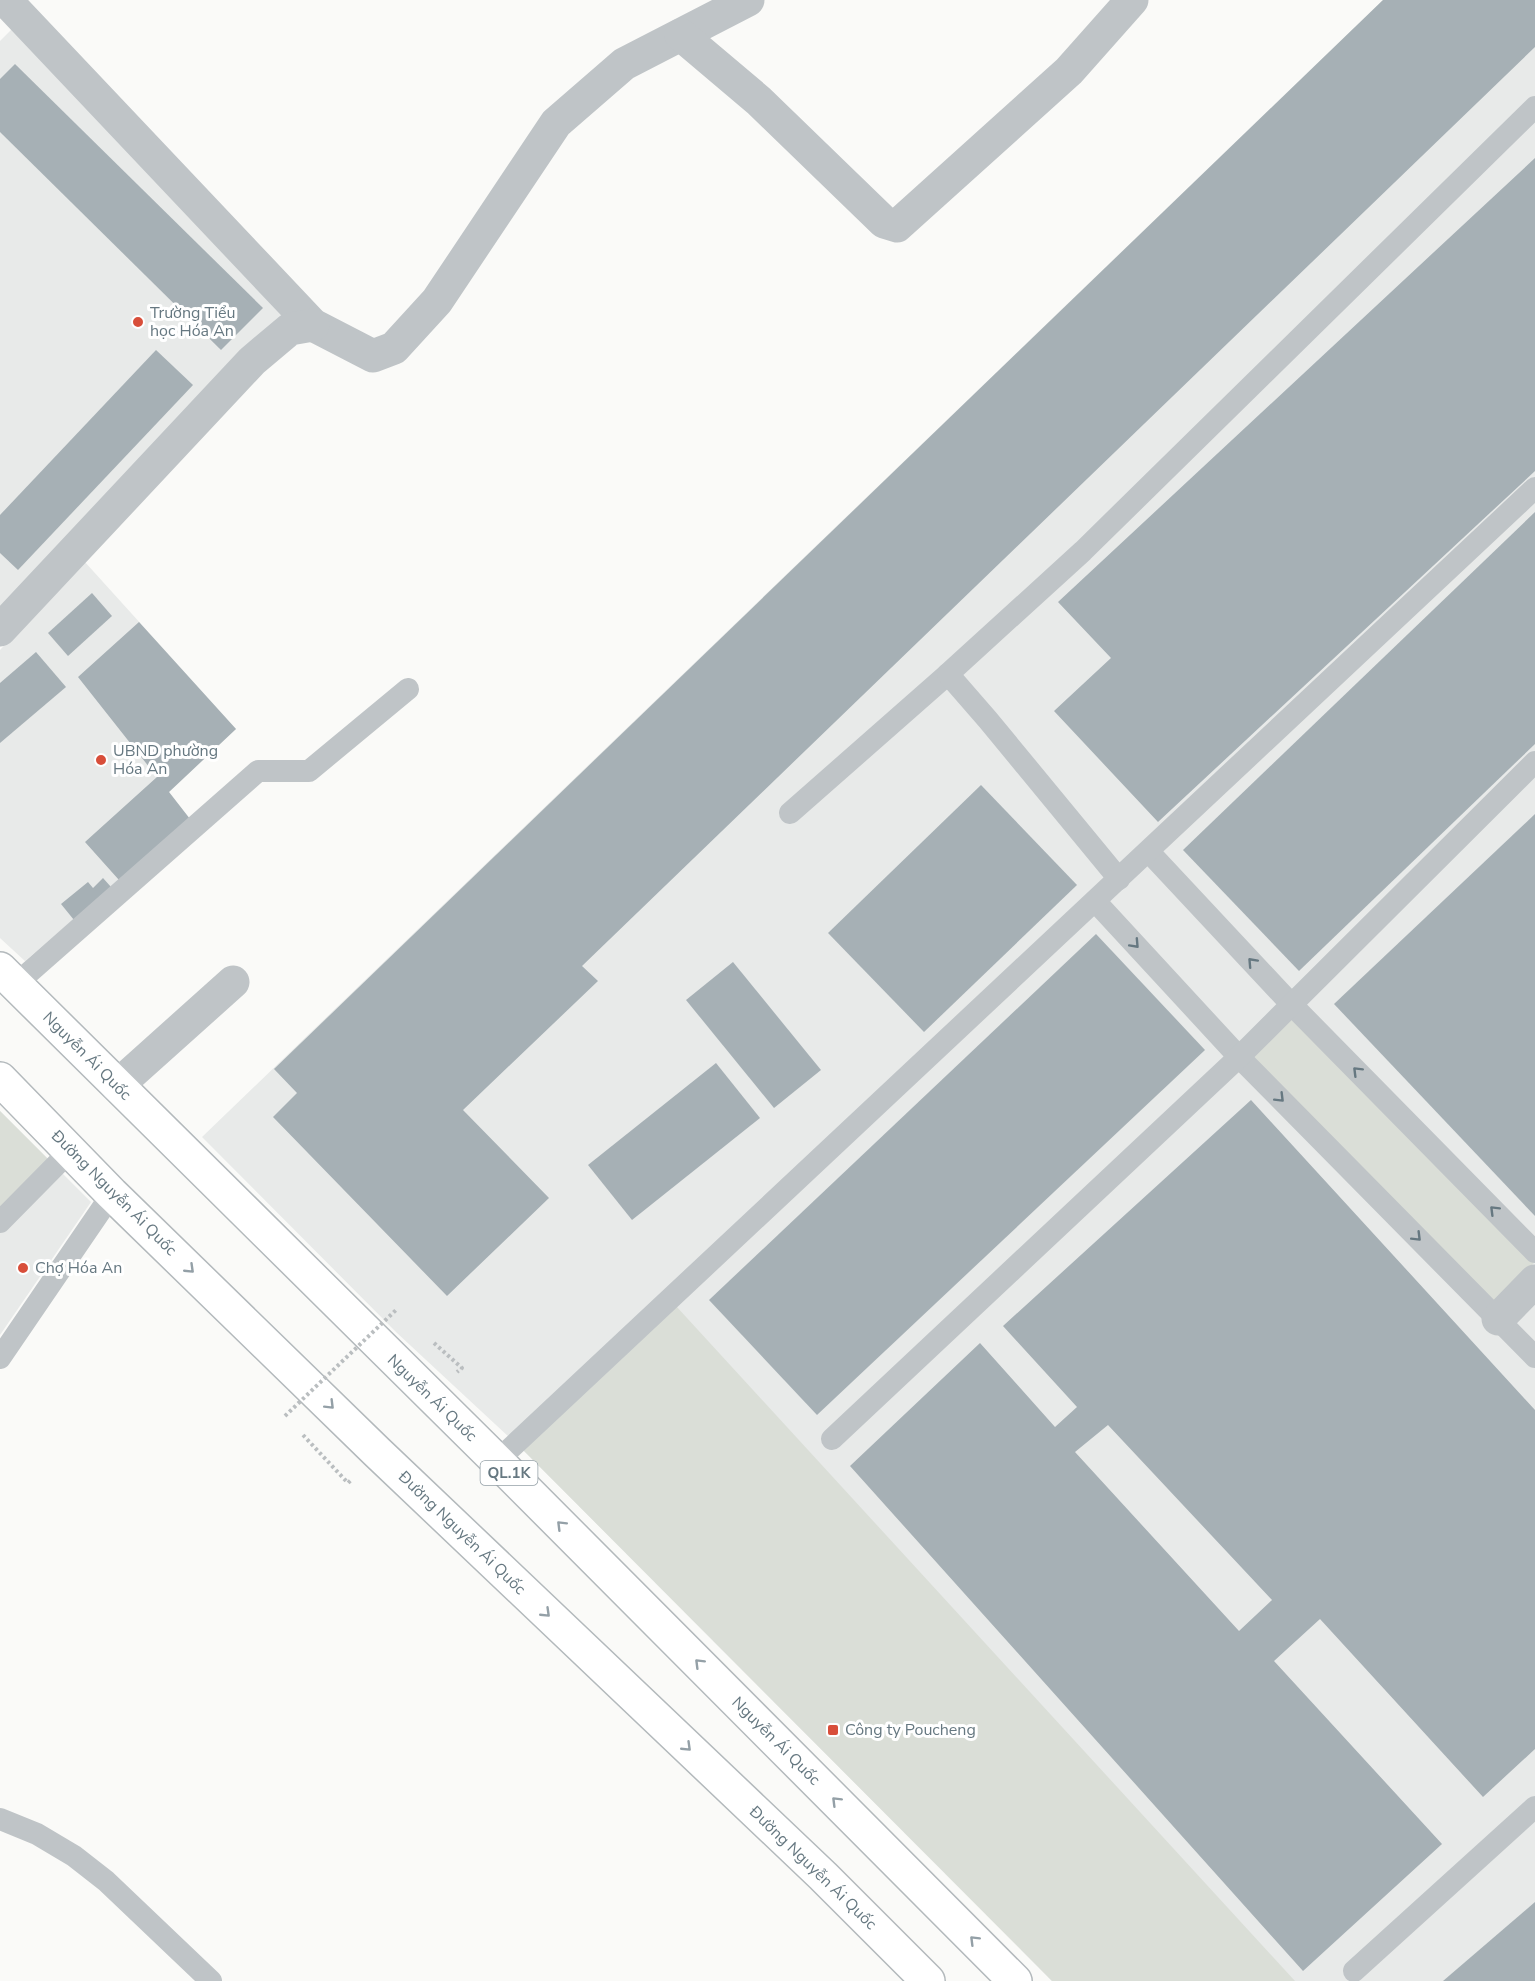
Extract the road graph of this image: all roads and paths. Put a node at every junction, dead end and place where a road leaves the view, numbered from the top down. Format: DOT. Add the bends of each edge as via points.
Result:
graph roads {
  1 [pos="748,0"];
  2 [pos="1132,0"];
  3 [pos="11,9"];
  4 [pos="681,34"];
  5 [pos="1535,107"];
  6 [pos="313,325"];
  7 [pos="1535,488"];
  8 [pos="0,630"];
  9 [pos="948,674"];
  10 [pos="408,689"];
  11 [pos="1535,762"];
  12 [pos="789,813"];
  13 [pos="1149,852"];
  14 [pos="1119,879"];
  15 [pos="1095,901"];
  16 [pos="8,976"];
  17 [pos="233,982"];
  18 [pos="1292,1005"];
  19 [pos="1239,1057"];
  20 [pos="0,1079"];
  21 [pos="117,1086"];
  22 [pos="71,1150"];
  23 [pos="112,1194"];
  24 [pos="0,1222"];
  25 [pos="1535,1252"];
  26 [pos="1535,1281"];
  27 [pos="396,1310"];
  28 [pos="1498,1319"];
  29 [pos="1535,1357"];
  30 [pos="0,1358"];
  31 [pos="285,1416"];
  32 [pos="301,1433"];
  33 [pos="832,1439"];
  34 [pos="497,1461"];
  35 [pos="348,1483"];
  36 [pos="1535,1807"];
  37 [pos="0,1819"];
  38 [pos="1354,1971"];
  39 [pos="211,1981"];
  40 [pos="928,1981"];
  41 [pos="1015,1981"];
  1 -- 4 [label="street"];
  2 -- 4 [label="street" via="1069,70 897,226 884,222 759,101"];
  3 -- 6 [label="street"];
  4 -- 6 [label="street" via="624,64 556,123 437,301 394,348 373,356"];
  5 -- 9 [label="lane" via="1083,551"];
  6 -- 8 [label="street" via="290,328 252,361"];
  7 -- 13 [label="lane"];
  9 -- 12 [label="lane"];
  9 -- 14 [label="lane"];
  10 -- 16 [label="lane" via="309,771 258,771"];
  11 -- 18 [label="lane"];
  13 -- 14 [label="lane"];
  18 -- 13 [label="lane, one-way"];
  14 -- 15 [label="lane"];
  15 -- 19 [label="lane, one-way"];
  15 -- 34 [label="lane"];
  16 -- 21 [label="main road, Nguyễn Ái Quốc / QL.1K"];
  17 -- 21 [label="street"];
  18 -- 19 [label="lane"];
  25 -- 18 [label="lane, one-way"];
  19 -- 28 [label="lane, one-way"];
  19 -- 33 [label="lane"];
  20 -- 22 [label="main road, Đường Nguyễn Ái Quốc"];
  21 -- 34 [label="main road, Nguyễn Ái Quốc / QL.1K"];
  22 -- 23 [label="main road, Đường Nguyễn Ái Quốc"];
  22 -- 24 [label="lane"];
  23 -- 30 [label="lane"];
  23 -- 40 [label="main road, Đường Nguyễn Ái Quốc, one-way"];
  26 -- 28 [label="street"];
  27 -- 31 [label="path, bridge"];
  28 -- 29 [label="lane"];
  32 -- 35 [label="path"];
  41 -- 34 [label="main road, Nguyễn Ái Quốc / QL.1K, one-way"];
  36 -- 38 [label="lane"];
  37 -- 39 [label="lane" via="37,1834 74,1856"];
}
